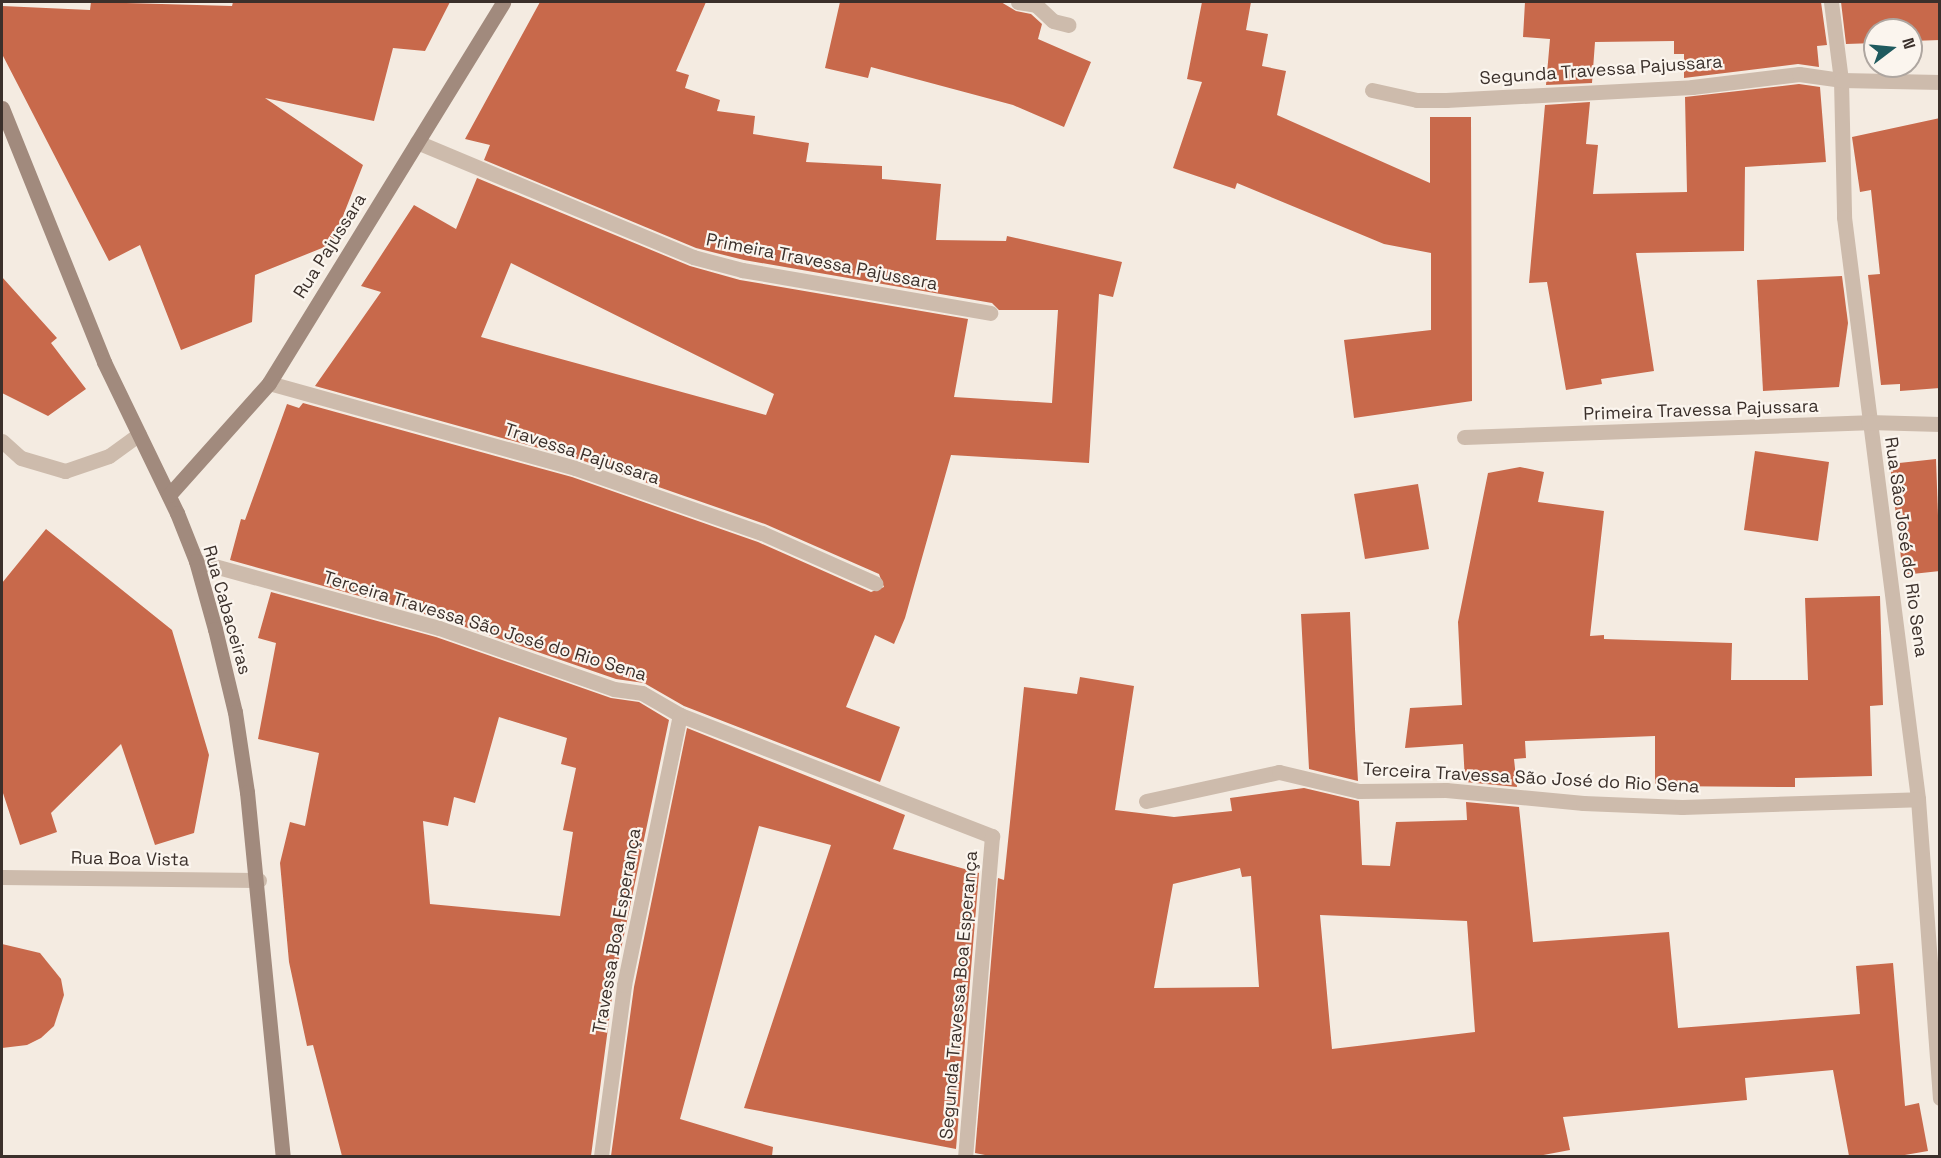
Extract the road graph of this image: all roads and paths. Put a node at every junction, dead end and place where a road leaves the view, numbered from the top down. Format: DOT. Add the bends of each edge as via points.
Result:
graph roads {
  1 [pos="503,2"];
  2 [pos="1018,2"];
  3 [pos="1831,2"];
  4 [pos="1069,25"];
  5 [pos="1841,80"];
  6 [pos="1940,82"];
  7 [pos="1372,90"];
  8 [pos="2,108"];
  9 [pos="417,142"];
  10 [pos="990,313"];
  11 [pos="269,383"];
  12 [pos="1868,422"];
  13 [pos="1940,424"];
  14 [pos="139,434"];
  15 [pos="1464,437"];
  16 [pos="2,441"];
  17 [pos="169,495"];
  18 [pos="196,561"];
  19 [pos="875,583"];
  20 [pos="680,715"];
  21 [pos="1918,799"];
  22 [pos="1146,801"];
  23 [pos="992,836"];
  24 [pos="2,877"];
  25 [pos="259,880"];
  26 [pos="1940,1098"];
  27 [pos="283,1156"];
  28 [pos="601,1156"];
  29 [pos="965,1156"];
  1 -- 9 [label="main road, Rua Pajussara"];
  2 -- 4 [label="street" via="1036,5 1053,21"];
  3 -- 5 [label="street, Rua Sâo José do Rio Sena"];
  5 -- 6 [label="street, Segunda Travessa Pajussara"];
  5 -- 7 [label="street, Segunda Travessa Pajussara" via="1800,74 1692,87 1446,100 1417,100"];
  5 -- 12 [label="street, Rua Sâo José do Rio Sena" via="1844,217"];
  8 -- 14 [label="main road, Rua Cabaceiras" via="104,362"];
  9 -- 10 [label="street, Primeira Travessa Pajussara" via="693,257 742,270"];
  9 -- 11 [label="main road, Rua Pajussara"];
  11 -- 17 [label="main road, Rua Pajussara"];
  11 -- 19 [label="street, Travessa Pajussara" via="575,468 762,533"];
  12 -- 13 [label="street, Primeira Travessa Pajussara"];
  12 -- 15 [label="street, Primeira Travessa Pajussara"];
  12 -- 21 [label="street, Rua Sâo José do Rio Sena" via="1899,628"];
  14 -- 16 [label="street" via="109,456 65,471 21,458"];
  14 -- 17 [label="main road, Rua Cabaceiras"];
  17 -- 18 [label="main road, Rua Cabaceiras"];
  18 -- 20 [label="street, Terceira Travessa São José do Rio Sena" via="439,628 604,685 642,693"];
  18 -- 25 [label="main road, Rua Cabaceiras" via="235,712"];
  20 -- 23 [label="street, Terceira Travessa São José do Rio Sena"];
  20 -- 28 [label="street, Travessa Boa Esperança" via="624,985"];
  21 -- 22 [label="street, Terceira Travessa São José do Rio Sena" via="1682,807 1583,803 1446,790 1359,791 1280,772"];
  21 -- 26 [label="street, Rua Sâo José do Rio Sena"];
  23 -- 29 [label="street, Segunda Travessa Boa Esperança"];
  24 -- 25 [label="street, Rua Boa Vista"];
  25 -- 27 [label="main road, Rua Cabaceiras"];
}
